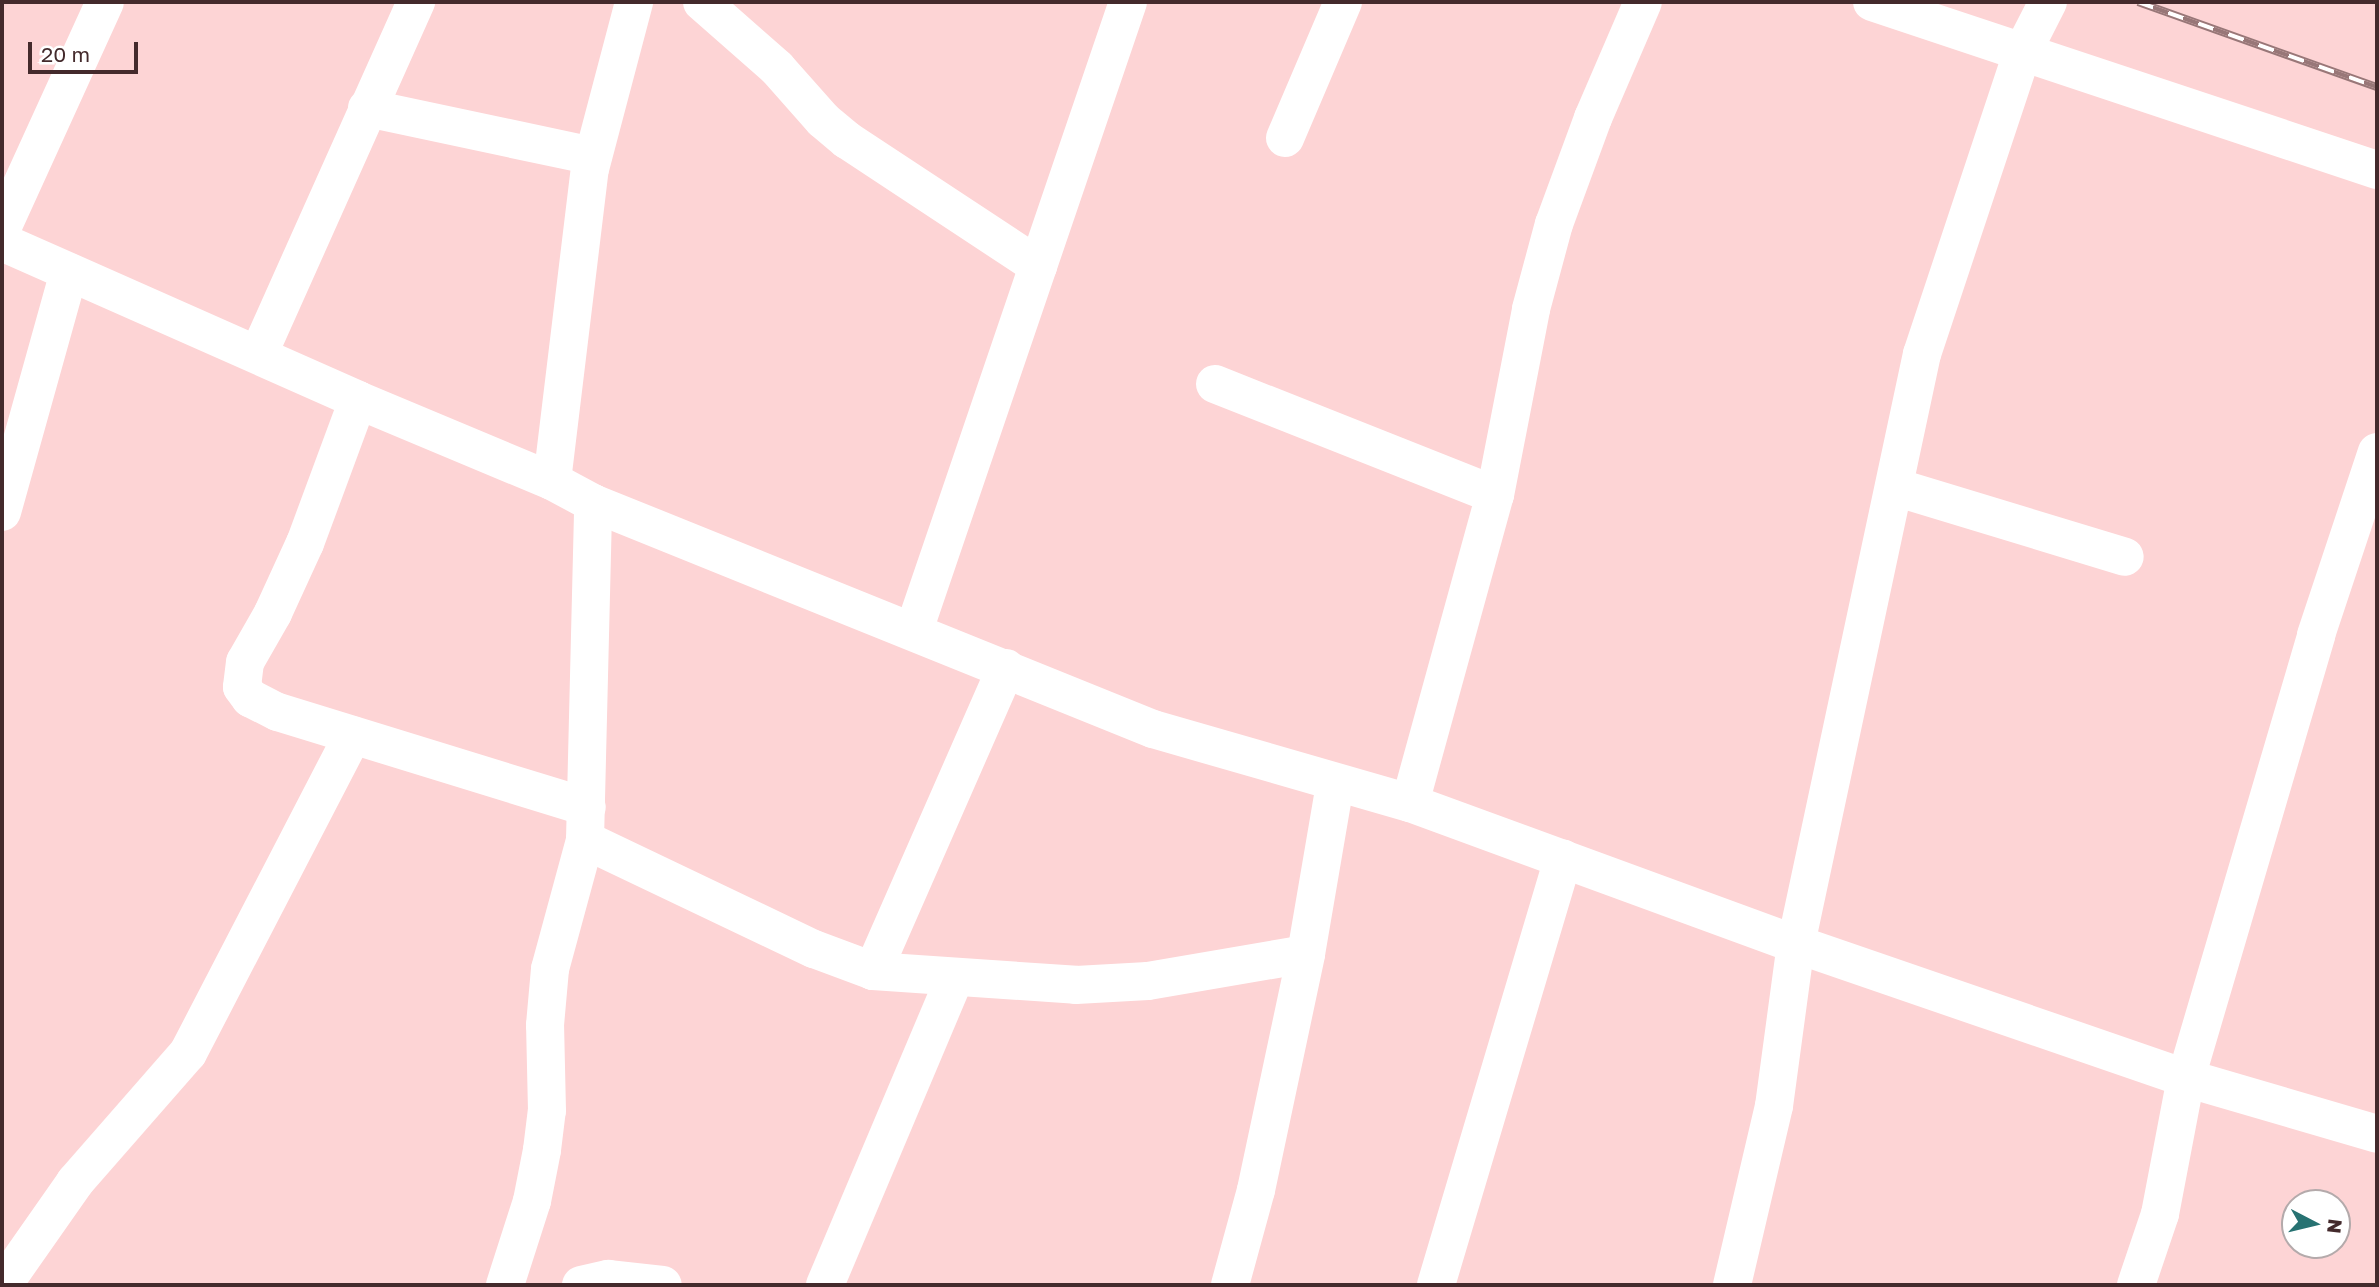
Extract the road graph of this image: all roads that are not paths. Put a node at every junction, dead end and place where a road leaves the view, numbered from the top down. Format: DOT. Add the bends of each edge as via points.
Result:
graph roads {
  1 [pos="105,2"];
  2 [pos="416,2"];
  3 [pos="634,2"];
  4 [pos="702,2"];
  5 [pos="1128,2"];
  6 [pos="1343,2"];
  7 [pos="1643,2"];
  8 [pos="1872,2"];
  9 [pos="2048,2"];
  10 [pos="2024,51"];
  11 [pos="367,108"];
  12 [pos="1284,138"];
  13 [pos="593,156"];
  14 [pos="2377,170"];
  15 [pos="2,228"];
  16 [pos="2,242"];
  17 [pos="1038,266"];
  18 [pos="69,272"];
  19 [pos="259,353"];
  20 [pos="1215,384"];
  21 [pos="358,400"];
  22 [pos="2377,452"];
  23 [pos="552,481"];
  24 [pos="1895,487"];
  25 [pos="1495,495"];
  26 [pos="593,503"];
  27 [pos="2,512"];
  28 [pos="2125,557"];
  29 [pos="914,630"];
  30 [pos="1006,668"];
  31 [pos="353,735"];
  32 [pos="1335,784"];
  33 [pos="1410,803"];
  34 [pos="586,823"];
  35 [pos="1563,859"];
  36 [pos="1796,944"];
  37 [pos="1306,954"];
  38 [pos="873,971"];
  39 [pos="955,977"];
  40 [pos="2186,1078"];
  41 [pos="2377,1134"];
  42 [pos="3,1285"];
  43 [pos="505,1285"];
  44 [pos="581,1285"];
  45 [pos="663,1285"];
  46 [pos="825,1285"];
  47 [pos="1230,1285"];
  48 [pos="1436,1285"];
  49 [pos="1732,1285"];
  50 [pos="2136,1285"];
  1 -- 15 [label="street"];
  2 -- 11 [label="street"];
  3 -- 13 [label="street"];
  4 -- 17 [label="street" via="777,68 823,121"];
  5 -- 17 [label="street"];
  6 -- 12 [label="street"];
  7 -- 25 [label="street" via="1592,118 1554,224 1531,310"];
  8 -- 10 [label="street"];
  9 -- 10 [label="street"];
  10 -- 14 [label="street"];
  10 -- 24 [label="street" via="1922,354"];
  11 -- 13 [label="street"];
  11 -- 19 [label="street"];
  13 -- 23 [label="street"];
  16 -- 18 [label="street"];
  17 -- 29 [label="street"];
  18 -- 19 [label="street"];
  18 -- 27 [label="street"];
  19 -- 21 [label="street"];
  20 -- 25 [label="street"];
  21 -- 23 [label="street"];
  21 -- 31 [label="street" via="305,542 245,662 242,687 250,698 278,712"];
  22 -- 40 [label="street" via="2316,635"];
  23 -- 26 [label="street"];
  24 -- 28 [label="street"];
  24 -- 36 [label="street"];
  25 -- 33 [label="street"];
  26 -- 29 [label="street"];
  26 -- 34 [label="street"];
  29 -- 30 [label="street"];
  30 -- 32 [label="street" via="1153,729"];
  30 -- 38 [label="street"];
  31 -- 34 [label="street"];
  31 -- 42 [label="street" via="188,1053 75,1182"];
  32 -- 33 [label="street"];
  32 -- 37 [label="street"];
  33 -- 35 [label="street"];
  34 -- 38 [label="street" via="814,948"];
  34 -- 43 [label="street" via="550,968 545,1025 547,1111 537,1175"];
  35 -- 36 [label="street"];
  35 -- 48 [label="street"];
  36 -- 40 [label="street"];
  36 -- 49 [label="street" via="1774,1106"];
  37 -- 39 [label="street" via="1136,981 1076,985"];
  37 -- 47 [label="street" via="1256,1190"];
  38 -- 39 [label="street"];
  39 -- 46 [label="street"];
  40 -- 41 [label="street"];
  40 -- 50 [label="street" via="2160,1214"];
  44 -- 45 [label="street" via="608,1279"];
}
